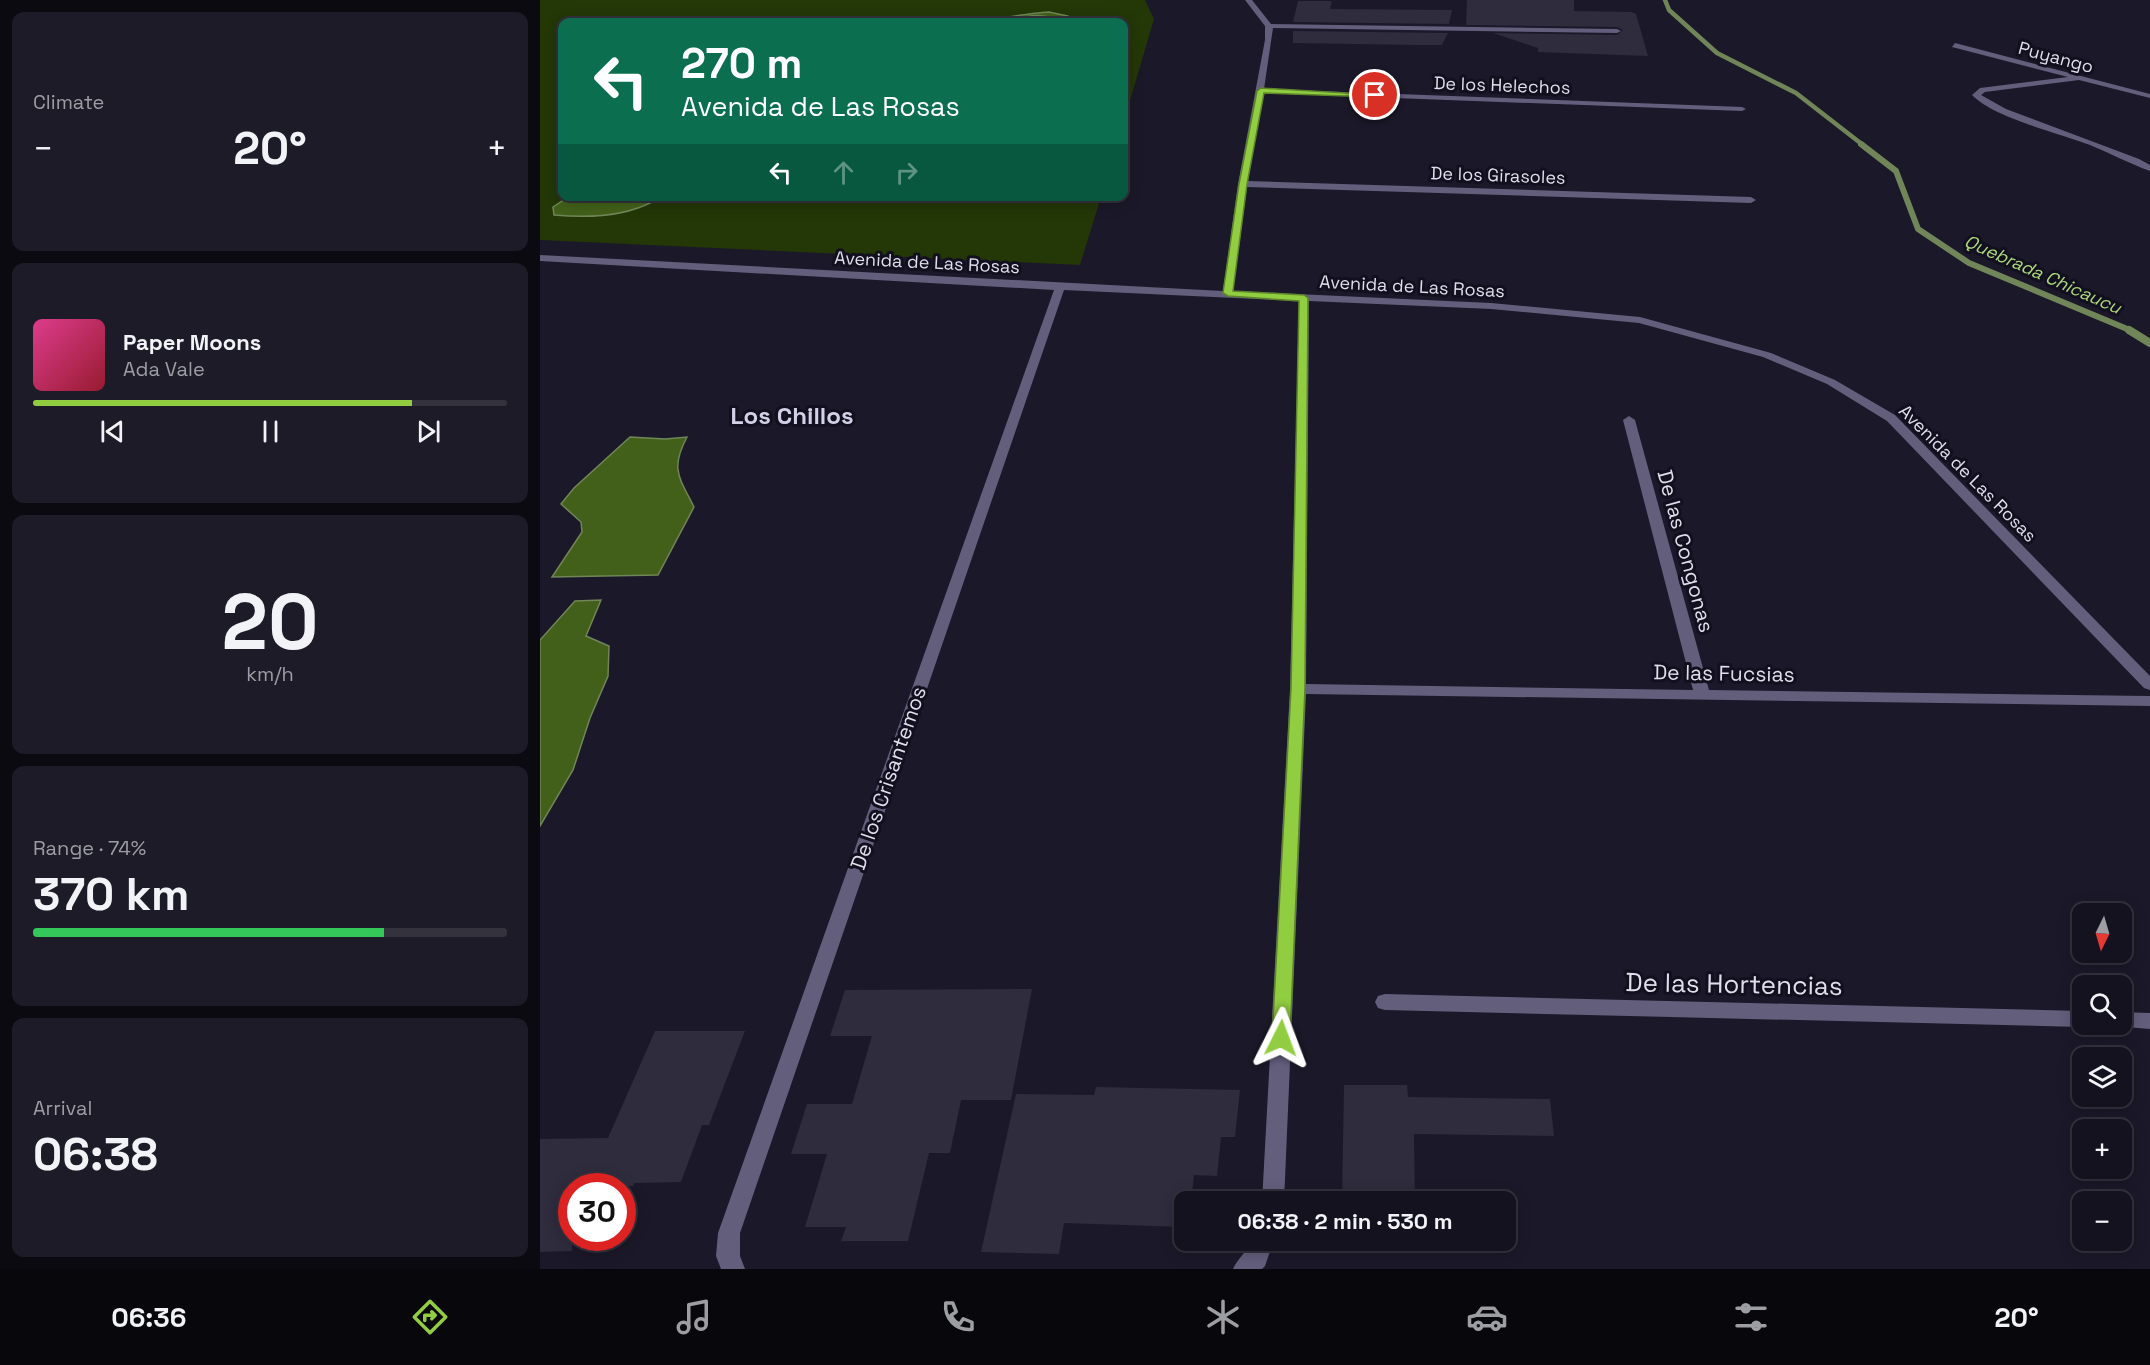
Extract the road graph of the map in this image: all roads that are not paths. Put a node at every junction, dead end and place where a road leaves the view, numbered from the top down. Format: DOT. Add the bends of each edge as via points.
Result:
graph roads {
  1 [pos="1248,0"];
  2 [pos="1269,26"];
  3 [pos="1617,31"];
  4 [pos="1955,45"];
  5 [pos="2077,78"];
  6 [pos="1261,91"];
  7 [pos="2150,96"];
  8 [pos="1742,109"];
  9 [pos="2150,168"];
  10 [pos="1243,184"];
  11 [pos="1751,200"];
  12 [pos="540,258"];
  13 [pos="1060,287"];
  14 [pos="1228,293"];
  15 [pos="1304,298"];
  16 [pos="1629,420"];
  17 [pos="2150,685"];
  18 [pos="1298,688"];
  19 [pos="1702,693"];
  20 [pos="2150,701"];
  21 [pos="1385,1002"];
  22 [pos="2072,1019"];
  23 [pos="2132,1020"];
  24 [pos="2150,1021"];
  25 [pos="1274,1191"];
  26 [pos="1259,1251"];
  27 [pos="733,1269"];
  28 [pos="1245,1269"];
  1 -- 2 [label="street"];
  2 -- 3 [label="street"];
  2 -- 6 [label="street"];
  4 -- 5 [label="street, Puyango"];
  5 -- 7 [label="street, Puyango"];
  5 -- 9 [label="street" via="1983,90 1976,95 1999,108"];
  6 -- 8 [label="street, De los Helechos"];
  6 -- 10 [label="street"];
  10 -- 11 [label="street, De los Girasoles"];
  10 -- 14 [label="street"];
  12 -- 13 [label="street, Avenida de Las Rosas"];
  13 -- 14 [label="street, Avenida de Las Rosas"];
  13 -- 27 [label="street, De los Crisantemos" via="729,1233 728,1256"];
  14 -- 15 [label="street, Avenida de Las Rosas"];
  15 -- 17 [label="street, Avenida de Las Rosas" via="1491,306 1640,320 1767,355 1831,382 1891,418"];
  15 -- 18 [label="street"];
  16 -- 19 [label="street, De las Congonas"];
  18 -- 19 [label="street, De las Fucsias"];
  18 -- 25 [label="street"];
  19 -- 20 [label="street, De las Fucsias"];
  21 -- 22 [label="street, De las Hortencias"];
  23 -- 24 [label="street"];
  26 -- 28 [label="street"];
}
